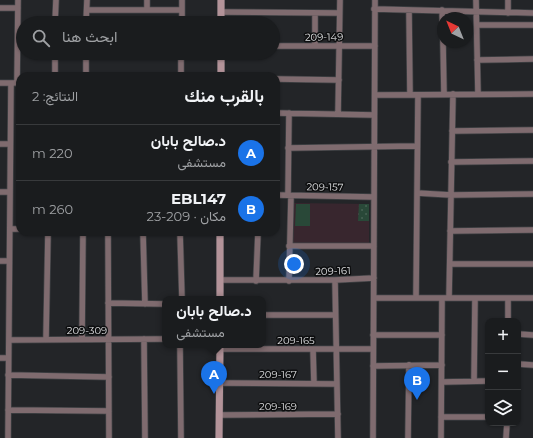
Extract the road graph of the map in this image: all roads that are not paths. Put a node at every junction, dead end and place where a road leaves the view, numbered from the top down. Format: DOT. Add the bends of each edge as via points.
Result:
graph roads {
  1 [pos="18,0"];
  2 [pos="56,0"];
  3 [pos="87,0"];
  4 [pos="147,0"];
  5 [pos="182,0"];
  6 [pos="221,0"];
  7 [pos="340,0"];
  8 [pos="374,0"];
  9 [pos="476,0"];
  10 [pos="508,0"];
  11 [pos="0,8"];
  12 [pos="18,8"];
  13 [pos="374,9"];
  14 [pos="87,10"];
  15 [pos="147,10"];
  16 [pos="182,10"];
  17 [pos="442,10"];
  18 [pos="409,11"];
  19 [pos="221,12"];
  20 [pos="476,12"];
  21 [pos="315,13"];
  22 [pos="340,13"];
  23 [pos="508,13"];
  24 [pos="533,13"];
  25 [pos="18,16"];
  26 [pos="55,16"];
  27 [pos="87,16"];
  28 [pos="182,16"];
  29 [pos="221,16"];
  30 [pos="477,25"];
  31 [pos="533,25"];
  32 [pos="338,45"];
  33 [pos="280,46"];
  34 [pos="314,46"];
  35 [pos="375,46"];
  36 [pos="443,48"];
  37 [pos="18,60"];
  38 [pos="55,60"];
  39 [pos="86,60"];
  40 [pos="181,60"];
  41 [pos="221,60"];
  42 [pos="477,60"];
  43 [pos="533,60"];
  44 [pos="17,72"];
  45 [pos="55,72"];
  46 [pos="86,72"];
  47 [pos="181,72"];
  48 [pos="221,72"];
  49 [pos="280,79"];
  50 [pos="339,80"];
  51 [pos="0,83"];
  52 [pos="16,83"];
  53 [pos="444,94"];
  54 [pos="453,94"];
  55 [pos="478,94"];
  56 [pos="533,94"];
  57 [pos="375,95"];
  58 [pos="410,95"];
  59 [pos="418,95"];
  60 [pos="280,113"];
  61 [pos="289,113"];
  62 [pos="338,114"];
  63 [pos="374,115"];
  64 [pos="533,130"];
  65 [pos="452,131"];
  66 [pos="0,144"];
  67 [pos="10,144"];
  68 [pos="374,146"];
  69 [pos="416,146"];
  70 [pos="288,148"];
  71 [pos="533,161"];
  72 [pos="452,162"];
  73 [pos="0,192"];
  74 [pos="10,192"];
  75 [pos="417,193"];
  76 [pos="533,194"];
  77 [pos="280,195"];
  78 [pos="450,195"];
  79 [pos="289,196"];
  80 [pos="374,197"];
  81 [pos="10,229"];
  82 [pos="16,229"];
  83 [pos="533,230"];
  84 [pos="450,231"];
  85 [pos="48,236"];
  86 [pos="83,236"];
  87 [pos="108,236"];
  88 [pos="143,236"];
  89 [pos="180,236"];
  90 [pos="220,236"];
  91 [pos="258,236"];
  92 [pos="289,246"];
  93 [pos="374,246"];
  94 [pos="0,261"];
  95 [pos="9,261"];
  96 [pos="451,264"];
  97 [pos="533,264"];
  98 [pos="374,278"];
  99 [pos="220,280"];
  100 [pos="256,280"];
  101 [pos="289,280"];
  102 [pos="335,280"];
  103 [pos="182,296"];
  104 [pos="220,296"];
  105 [pos="374,298"];
  106 [pos="416,298"];
  107 [pos="442,298"];
  108 [pos="450,298"];
  109 [pos="475,298"];
  110 [pos="508,298"];
  111 [pos="533,298"];
  112 [pos="108,303"];
  113 [pos="145,304"];
  114 [pos="162,304"];
  115 [pos="266,315"];
  116 [pos="335,315"];
  117 [pos="508,318"];
  118 [pos="521,334"];
  119 [pos="373,335"];
  120 [pos="442,335"];
  121 [pos="533,335"];
  122 [pos="46,339"];
  123 [pos="82,339"];
  124 [pos="110,339"];
  125 [pos="144,339"];
  126 [pos="162,339"];
  127 [pos="8,340"];
  128 [pos="180,348"];
  129 [pos="220,348"];
  130 [pos="266,348"];
  131 [pos="313,349"];
  132 [pos="336,349"];
  133 [pos="373,349"];
  134 [pos="0,358"];
  135 [pos="8,358"];
  136 [pos="521,364"];
  137 [pos="533,364"];
  138 [pos="409,365"];
  139 [pos="442,365"];
  140 [pos="373,366"];
  141 [pos="8,375"];
  142 [pos="109,376"];
  143 [pos="474,381"];
  144 [pos="485,381"];
  145 [pos="442,382"];
  146 [pos="219,383"];
  147 [pos="314,384"];
  148 [pos="337,384"];
  149 [pos="8,410"];
  150 [pos="109,411"];
  151 [pos="338,414"];
  152 [pos="219,415"];
  153 [pos="442,417"];
  154 [pos="485,417"];
  155 [pos="506,426"];
  156 [pos="8,438"];
  157 [pos="109,438"];
  158 [pos="145,438"];
  159 [pos="180,438"];
  160 [pos="219,438"];
  161 [pos="338,438"];
  162 [pos="373,438"];
  163 [pos="408,438"];
  164 [pos="441,438"];
  165 [pos="506,438"];
  1 -- 12 [label="street"];
  2 -- 26 [label="street"];
  3 -- 14 [label="street"];
  4 -- 15 [label="street"];
  5 -- 16 [label="street"];
  6 -- 19 [label="street"];
  7 -- 22 [label="street"];
  8 -- 13 [label="street"];
  9 -- 20 [label="street"];
  10 -- 23 [label="street"];
  11 -- 12 [label="street"];
  12 -- 25 [label="street"];
  13 -- 18 [label="street"];
  13 -- 35 [label="street"];
  14 -- 15 [label="street"];
  14 -- 27 [label="street"];
  15 -- 16 [label="street"];
  16 -- 28 [label="street"];
  17 -- 18 [label="street"];
  17 -- 20 [label="street"];
  18 -- 58 [label="street"];
  19 -- 21 [label="street"];
  19 -- 29 [label="street"];
  20 -- 23 [label="street"];
  20 -- 30 [label="street"];
  21 -- 22 [label="street"];
  21 -- 34 [label="street"];
  22 -- 32 [label="street"];
  23 -- 24 [label="street"];
  30 -- 31 [label="street"];
  30 -- 42 [label="street"];
  32 -- 34 [label="street, 209-149"];
  32 -- 35 [label="street, 209-149"];
  32 -- 50 [label="street"];
  33 -- 34 [label="street, 209-149"];
  35 -- 57 [label="street"];
  36 -- 53 [label="street"];
  37 -- 44 [label="street"];
  38 -- 45 [label="street"];
  39 -- 46 [label="street"];
  40 -- 47 [label="street"];
  41 -- 48 [label="street"];
  42 -- 43 [label="street"];
  42 -- 55 [label="street"];
  49 -- 50 [label="street"];
  50 -- 62 [label="street"];
  51 -- 52 [label="street"];
  52 -- 67 [label="street"];
  53 -- 54 [label="street"];
  53 -- 59 [label="street"];
  54 -- 55 [label="street"];
  54 -- 65 [label="street"];
  55 -- 56 [label="street"];
  57 -- 58 [label="street"];
  57 -- 63 [label="street"];
  58 -- 59 [label="street"];
  59 -- 69 [label="street"];
  60 -- 61 [label="street"];
  61 -- 62 [label="street"];
  61 -- 70 [label="street"];
  62 -- 63 [label="street"];
  63 -- 68 [label="street"];
  64 -- 65 [label="street"];
  65 -- 72 [label="street"];
  66 -- 67 [label="street"];
  67 -- 74 [label="street"];
  68 -- 69 [label="street"];
  68 -- 70 [label="street"];
  68 -- 80 [label="street"];
  69 -- 75 [label="street"];
  70 -- 79 [label="street"];
  71 -- 72 [label="street"];
  72 -- 78 [label="street"];
  73 -- 74 [label="street"];
  74 -- 81 [label="street"];
  75 -- 78 [label="street"];
  75 -- 106 [label="street"];
  76 -- 78 [label="street"];
  77 -- 79 [label="street, 209-157"];
  78 -- 84 [label="street"];
  79 -- 80 [label="street, 209-157"];
  79 -- 92 [label="street"];
  80 -- 93 [label="street"];
  81 -- 82 [label="street"];
  81 -- 95 [label="street"];
  83 -- 84 [label="street"];
  84 -- 96 [label="street"];
  85 -- 122 [label="street"];
  86 -- 123 [label="street"];
  87 -- 112 [label="street"];
  88 -- 113 [label="street"];
  89 -- 103 [label="street"];
  90 -- 99 [label="street"];
  91 -- 100 [label="street"];
  92 -- 93 [label="street"];
  92 -- 101 [label="street"];
  93 -- 98 [label="street"];
  94 -- 95 [label="street"];
  95 -- 127 [label="street"];
  96 -- 97 [label="street"];
  96 -- 108 [label="street"];
  98 -- 102 [label="street, 209-161"];
  98 -- 105 [label="street"];
  99 -- 100 [label="street, 209-161"];
  99 -- 104 [label="street"];
  100 -- 101 [label="street, 209-161"];
  101 -- 102 [label="street, 209-161"];
  102 -- 116 [label="street"];
  105 -- 106 [label="street"];
  105 -- 119 [label="street"];
  106 -- 107 [label="street"];
  107 -- 108 [label="street"];
  107 -- 120 [label="street"];
  108 -- 109 [label="street"];
  109 -- 110 [label="street"];
  109 -- 143 [label="street"];
  110 -- 111 [label="street"];
  110 -- 117 [label="street"];
  112 -- 113 [label="street"];
  112 -- 124 [label="street"];
  113 -- 114 [label="street"];
  115 -- 116 [label="street"];
  116 -- 132 [label="street"];
  118 -- 121 [label="street"];
  119 -- 120 [label="street"];
  119 -- 133 [label="street"];
  120 -- 139 [label="street"];
  122 -- 123 [label="street, 209-309"];
  122 -- 127 [label="street, 209-309"];
  123 -- 124 [label="street, 209-309"];
  124 -- 125 [label="street, 209-309"];
  124 -- 142 [label="street"];
  125 -- 126 [label="street, 209-309"];
  125 -- 158 [label="street"];
  127 -- 135 [label="street"];
  128 -- 159 [label="street"];
  129 -- 146 [label="street"];
  130 -- 131 [label="street, 209-165"];
  131 -- 132 [label="street, 209-165"];
  131 -- 147 [label="street"];
  132 -- 133 [label="street, 209-165"];
  132 -- 148 [label="street"];
  133 -- 140 [label="street"];
  134 -- 135 [label="street"];
  135 -- 141 [label="street"];
  136 -- 137 [label="street"];
  138 -- 139 [label="street"];
  138 -- 140 [label="street"];
  138 -- 163 [label="street"];
  139 -- 145 [label="street"];
  140 -- 162 [label="street"];
  141 -- 142 [label="street"];
  141 -- 149 [label="street"];
  142 -- 150 [label="street"];
  143 -- 144 [label="street"];
  143 -- 145 [label="street"];
  145 -- 153 [label="street"];
  146 -- 147 [label="street, 209-167"];
  146 -- 152 [label="street"];
  147 -- 148 [label="street, 209-167"];
  148 -- 151 [label="street"];
  149 -- 150 [label="street"];
  149 -- 156 [label="street"];
  150 -- 157 [label="street"];
  151 -- 152 [label="street, 209-169"];
  151 -- 161 [label="street"];
  152 -- 160 [label="street"];
  153 -- 154 [label="street"];
  153 -- 164 [label="street"];
  155 -- 165 [label="street"];
}
